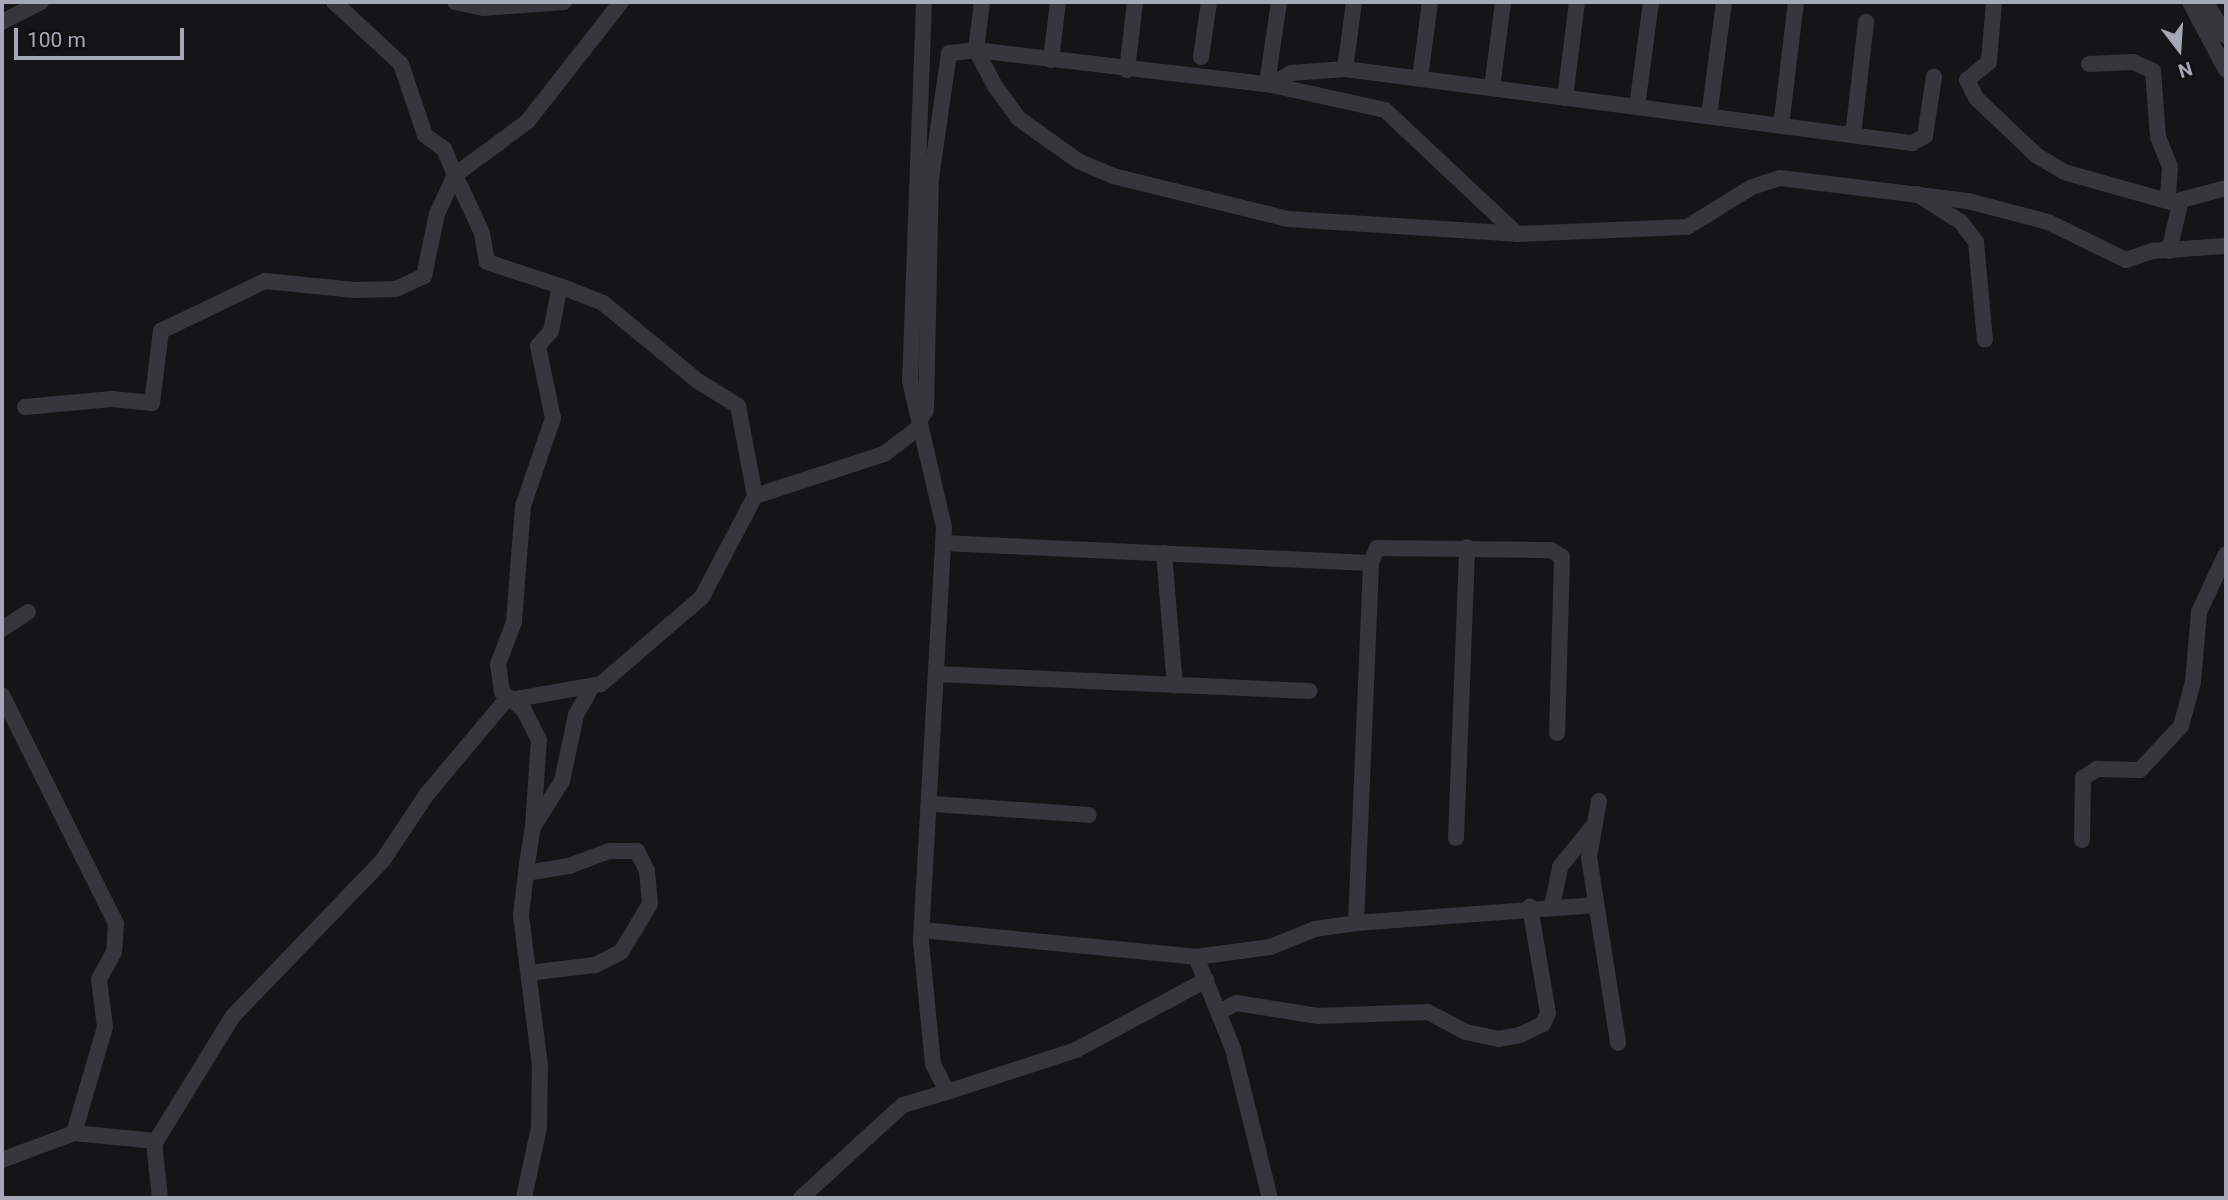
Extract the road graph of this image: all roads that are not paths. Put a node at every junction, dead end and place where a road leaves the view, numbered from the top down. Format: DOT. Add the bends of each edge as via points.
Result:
graph roads {
  1 [pos="41,2"];
  2 [pos="334,2"];
  3 [pos="455,2"];
  4 [pos="564,2"];
  5 [pos="621,2"];
  6 [pos="924,2"];
  7 [pos="982,2"];
  8 [pos="1058,2"];
  9 [pos="1135,2"];
  10 [pos="1209,2"];
  11 [pos="1279,2"];
  12 [pos="1354,2"];
  13 [pos="1430,2"];
  14 [pos="1503,2"];
  15 [pos="1577,2"];
  16 [pos="1651,2"];
  17 [pos="1724,2"];
  18 [pos="1796,2"];
  19 [pos="1994,2"];
  20 [pos="2190,2"];
  21 [pos="2207,6"];
  22 [pos="2,22"];
  23 [pos="1866,23"];
  24 [pos="2226,37"];
  25 [pos="976,50"];
  26 [pos="1201,57"];
  27 [pos="1051,60"];
  28 [pos="2089,64"];
  29 [pos="1345,69"];
  30 [pos="1127,70"];
  31 [pos="2226,70"];
  32 [pos="1420,78"];
  33 [pos="1934,78"];
  34 [pos="1269,84"];
  35 [pos="1492,88"];
  36 [pos="1565,98"];
  37 [pos="1637,107"];
  38 [pos="1709,117"];
  39 [pos="1781,126"];
  40 [pos="1853,135"];
  41 [pos="454,175"];
  42 [pos="2226,188"];
  43 [pos="1915,192"];
  44 [pos="2173,202"];
  45 [pos="1517,234"];
  46 [pos="2226,246"];
  47 [pos="2169,251"];
  48 [pos="560,286"];
  49 [pos="1985,340"];
  50 [pos="25,407"];
  51 [pos="920,424"];
  52 [pos="755,496"];
  53 [pos="944,543"];
  54 [pos="1467,547"];
  55 [pos="1164,553"];
  56 [pos="2226,554"];
  57 [pos="1371,563"];
  58 [pos="28,612"];
  59 [pos="2,629"];
  60 [pos="936,674"];
  61 [pos="1175,686"];
  62 [pos="590,690"];
  63 [pos="1310,691"];
  64 [pos="2,695"];
  65 [pos="509,699"];
  66 [pos="1558,733"];
  67 [pos="1599,801"];
  68 [pos="933,804"];
  69 [pos="1089,815"];
  70 [pos="1594,826"];
  71 [pos="533,827"];
  72 [pos="1456,838"];
  73 [pos="2082,840"];
  74 [pos="526,873"];
  75 [pos="1593,905"];
  76 [pos="1552,906"];
  77 [pos="1530,907"];
  78 [pos="1356,923"];
  79 [pos="922,930"];
  80 [pos="1196,957"];
  81 [pos="529,973"];
  82 [pos="1206,980"];
  83 [pos="1221,1012"];
  84 [pos="1618,1043"];
  85 [pos="947,1092"];
  86 [pos="74,1133"];
  87 [pos="154,1142"];
  88 [pos="2,1160"];
  89 [pos="529,1195"];
  90 [pos="160,1198"];
  91 [pos="801,1198"];
  92 [pos="1270,1198"];
  1 -- 22 [label="street"];
  2 -- 41 [label="street" via="401,64 425,135 444,149"];
  3 -- 4 [label="street" via="483,8"];
  5 -- 41 [label="street" via="527,122"];
  6 -- 51 [label="street" via="910,368"];
  7 -- 25 [label="street"];
  8 -- 27 [label="street"];
  9 -- 30 [label="street"];
  10 -- 26 [label="street"];
  11 -- 34 [label="street"];
  12 -- 29 [label="street"];
  13 -- 32 [label="street"];
  14 -- 35 [label="street"];
  15 -- 36 [label="street"];
  16 -- 37 [label="street"];
  17 -- 38 [label="street"];
  18 -- 39 [label="street"];
  19 -- 44 [label="street" via="1989,62 1967,80 1976,98 2036,155 2064,172"];
  20 -- 21 [label="street"];
  20 -- 31 [label="street"];
  21 -- 24 [label="street"];
  23 -- 40 [label="street"];
  25 -- 27 [label="street"];
  25 -- 45 [label="street" via="1018,118 1078,161 1113,176 1288,219"];
  25 -- 51 [label="street" via="944,58 932,178 926,410"];
  27 -- 30 [label="street"];
  28 -- 44 [label="street" via="2133,62 2153,72 2159,144 2170,167"];
  29 -- 32 [label="street"];
  29 -- 34 [label="street" via="1291,73"];
  30 -- 34 [label="street"];
  32 -- 35 [label="street"];
  33 -- 40 [label="street" via="1923,139"];
  34 -- 45 [label="street" via="1385,110"];
  35 -- 36 [label="street"];
  36 -- 37 [label="street"];
  37 -- 38 [label="street"];
  38 -- 39 [label="street"];
  39 -- 40 [label="street"];
  41 -- 48 [label="street" via="482,233 487,262"];
  41 -- 50 [label="street" via="438,214 424,276 414,284 338,290 265,282 161,331 152,403 112,399"];
  42 -- 44 [label="street" via="2191,193"];
  43 -- 45 [label="street" via="1780,178 1752,187 1686,227"];
  43 -- 47 [label="street" via="2048,222 2126,260"];
  43 -- 49 [label="street" via="1961,222 1976,242"];
  44 -- 47 [label="street"];
  46 -- 47 [label="street"];
  48 -- 52 [label="street" via="603,303 698,382 738,405"];
  48 -- 65 [label="street" via="551,331 538,346 553,418 523,506 514,622 498,664 500,689"];
  51 -- 52 [label="street" via="884,454"];
  51 -- 53 [label="street"];
  52 -- 62 [label="street" via="702,597"];
  53 -- 55 [label="street"];
  53 -- 60 [label="street"];
  54 -- 57 [label="street" via="1388,543 1377,548"];
  54 -- 66 [label="street" via="1552,550 1562,557"];
  54 -- 72 [label="street"];
  55 -- 57 [label="street"];
  55 -- 61 [label="street"];
  56 -- 73 [label="street" via="2199,612 2193,682 2181,726 2140,770 2097,769 2083,778"];
  57 -- 78 [label="street"];
  58 -- 59 [label="street"];
  60 -- 61 [label="street"];
  60 -- 68 [label="street"];
  61 -- 63 [label="street"];
  62 -- 65 [label="street"];
  62 -- 71 [label="street" via="576,715 562,781"];
  64 -- 86 [label="street" via="116,924 114,952 99,979 105,1027"];
  65 -- 71 [label="street" via="524,710 539,740"];
  65 -- 87 [label="street" via="427,794 383,860 233,1016"];
  67 -- 70 [label="street"];
  68 -- 69 [label="street"];
  68 -- 79 [label="street"];
  70 -- 75 [label="street"];
  70 -- 76 [label="street" via="1560,867"];
  71 -- 74 [label="street"];
  74 -- 81 [label="street" via="520,915"];
  74 -- 81 [label="street" via="569,866 609,850 637,852 647,871 650,904 621,953 595,965"];
  75 -- 76 [label="street"];
  75 -- 84 [label="street"];
  76 -- 77 [label="street"];
  77 -- 78 [label="street"];
  77 -- 83 [label="street" via="1548,1013 1543,1024 1520,1035 1498,1039 1466,1032 1428,1012 1389,1016 1348,1010 1318,1016 1236,1003"];
  78 -- 80 [label="street" via="1315,929 1270,947"];
  79 -- 80 [label="street"];
  79 -- 85 [label="street" via="931,1055"];
  80 -- 82 [label="street"];
  81 -- 89 [label="street" via="540,1066"];
  82 -- 83 [label="street"];
  82 -- 85 [label="street" via="1076,1050"];
  83 -- 92 [label="street"];
  85 -- 91 [label="street" via="903,1105"];
  86 -- 87 [label="street"];
  86 -- 88 [label="street"];
  87 -- 90 [label="street"];
}
